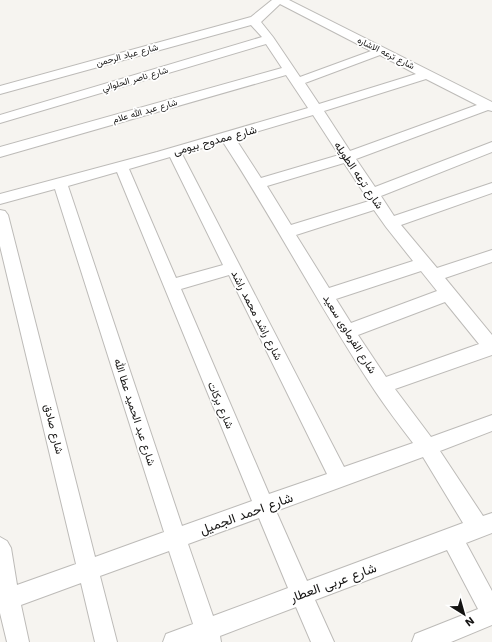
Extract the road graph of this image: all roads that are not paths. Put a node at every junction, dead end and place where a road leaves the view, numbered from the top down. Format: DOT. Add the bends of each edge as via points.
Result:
graph roads {
  1 [pos="279,0"];
  2 [pos="255,20"];
  3 [pos="269,39"];
  4 [pos="381,51"];
  5 [pos="428,74"];
  6 [pos="293,76"];
  7 [pos="0,90"];
  8 [pos="488,102"];
  9 [pos="316,111"];
  10 [pos="0,119"];
  11 [pos="227,137"];
  12 [pos="492,147"];
  13 [pos="174,151"];
  14 [pos="0,152"];
  15 [pos="348,157"];
  16 [pos="121,166"];
  17 [pos="60,183"];
  18 [pos="258,184"];
  19 [pos="492,188"];
  20 [pos="375,198"];
  21 [pos="0,199"];
  22 [pos="0,216"];
  23 [pos="391,223"];
  24 [pos="286,232"];
  25 [pos="492,256"];
  26 [pos="233,268"];
  27 [pos="428,270"];
  28 [pos="171,286"];
  29 [pos="448,294"];
  30 [pos="326,296"];
  31 [pos="485,328"];
  32 [pos="347,332"];
  33 [pos="491,347"];
  34 [pos="382,386"];
  35 [pos="492,424"];
  36 [pos="426,447"];
  37 [pos="340,479"];
  38 [pos="264,506"];
  39 [pos="485,525"];
  40 [pos="177,538"];
  41 [pos="452,538"];
  42 [pos="0,548"];
  43 [pos="89,570"];
  44 [pos="301,594"];
  45 [pos="4,601"];
  46 [pos="492,614"];
  47 [pos="208,636"];
  48 [pos="18,642"];
  49 [pos="106,642"];
  50 [pos="174,642"];
  51 [pos="323,642"];
  52 [pos="423,642"];
  1 -- 2 [label="street"];
  1 -- 4 [label="street, شارع ترعه الاشاره"];
  2 -- 3 [label="street, شارع ترعه الطويله"];
  2 -- 7 [label="street, شارع عباد الرحمن"];
  3 -- 6 [label="street, شارع ترعه الطويله"];
  3 -- 10 [label="street, شارع ناصر الحلواني"];
  4 -- 5 [label="street, شارع ترعه الاشاره"];
  4 -- 6 [label="street, شارع عبد الله علام"];
  5 -- 8 [label="street, شارع ترعه الاشاره"];
  5 -- 9 [label="street, شارع ممدوح بيومى"];
  6 -- 9 [label="street, شارع ترعه الطويله"];
  6 -- 14 [label="street, شارع عبد الله علام"];
  8 -- 15 [label="street"];
  9 -- 11 [label="street, شارع ممدوح بيومى"];
  9 -- 15 [label="street, شارع ترعه الطويله"];
  11 -- 13 [label="street, شارع ممدوح بيومى"];
  11 -- 18 [label="street, شارع الفرماوى سعيد"];
  12 -- 20 [label="street"];
  13 -- 16 [label="street, شارع ممدوح بيومى"];
  13 -- 26 [label="street, شارع راشد محمد راشد"];
  15 -- 18 [label="street"];
  15 -- 20 [label="street, شارع ترعه الطويله"];
  16 -- 17 [label="street, شارع ممدوح بيومى"];
  16 -- 28 [label="street, شارع بركات"];
  17 -- 21 [label="street, شارع ممدوح بيومى"];
  17 -- 40 [label="street, شارع عبد الحميد عطا الله"];
  18 -- 24 [label="street, شارع الفرماوى سعيد"];
  19 -- 23 [label="street"];
  20 -- 23 [label="street, شارع ترعه الطويله"];
  20 -- 24 [label="street"];
  22 -- 43 [label="street, شارع صادق"];
  23 -- 27 [label="street, شارع ترعه الطويله"];
  24 -- 30 [label="street, شارع الفرماوى سعيد"];
  25 -- 27 [label="street"];
  26 -- 28 [label="street"];
  26 -- 37 [label="street, شارع راشد محمد راشد"];
  27 -- 29 [label="street, شارع ترعه الطويله"];
  27 -- 30 [label="street"];
  28 -- 38 [label="street, شارع بركات"];
  29 -- 31 [label="street, شارع ترعه الطويله"];
  29 -- 32 [label="street"];
  30 -- 32 [label="street, شارع الفرماوى سعيد"];
  31 -- 33 [label="street, شارع ترعه الطويله"];
  32 -- 34 [label="street, شارع الفرماوى سعيد"];
  33 -- 34 [label="street"];
  34 -- 36 [label="street, شارع الفرماوى سعيد"];
  35 -- 36 [label="street, شارع احمد الجميل"];
  36 -- 37 [label="street, شارع احمد الجميل"];
  36 -- 39 [label="street, شارع الفرماوى سعيد"];
  37 -- 38 [label="street, شارع احمد الجميل"];
  38 -- 40 [label="street, شارع احمد الجميل"];
  38 -- 44 [label="street, شارع بركات"];
  39 -- 41 [label="street, شارع عربى العطار"];
  40 -- 43 [label="street, شارع احمد الجميل"];
  40 -- 47 [label="street, شارع عبد الحميد عطا الله"];
  41 -- 44 [label="street, شارع عربى العطار"];
  41 -- 46 [label="street"];
  42 -- 45 [label="street"];
  43 -- 45 [label="street, شارع احمد الجميل"];
  43 -- 49 [label="street, شارع صادق"];
  44 -- 47 [label="street, شارع عربى العطار"];
  44 -- 51 [label="street, شارع بركات"];
  45 -- 48 [label="street"];
  46 -- 52 [label="street"];
  47 -- 50 [label="street, شارع عربى العطار"];
}
